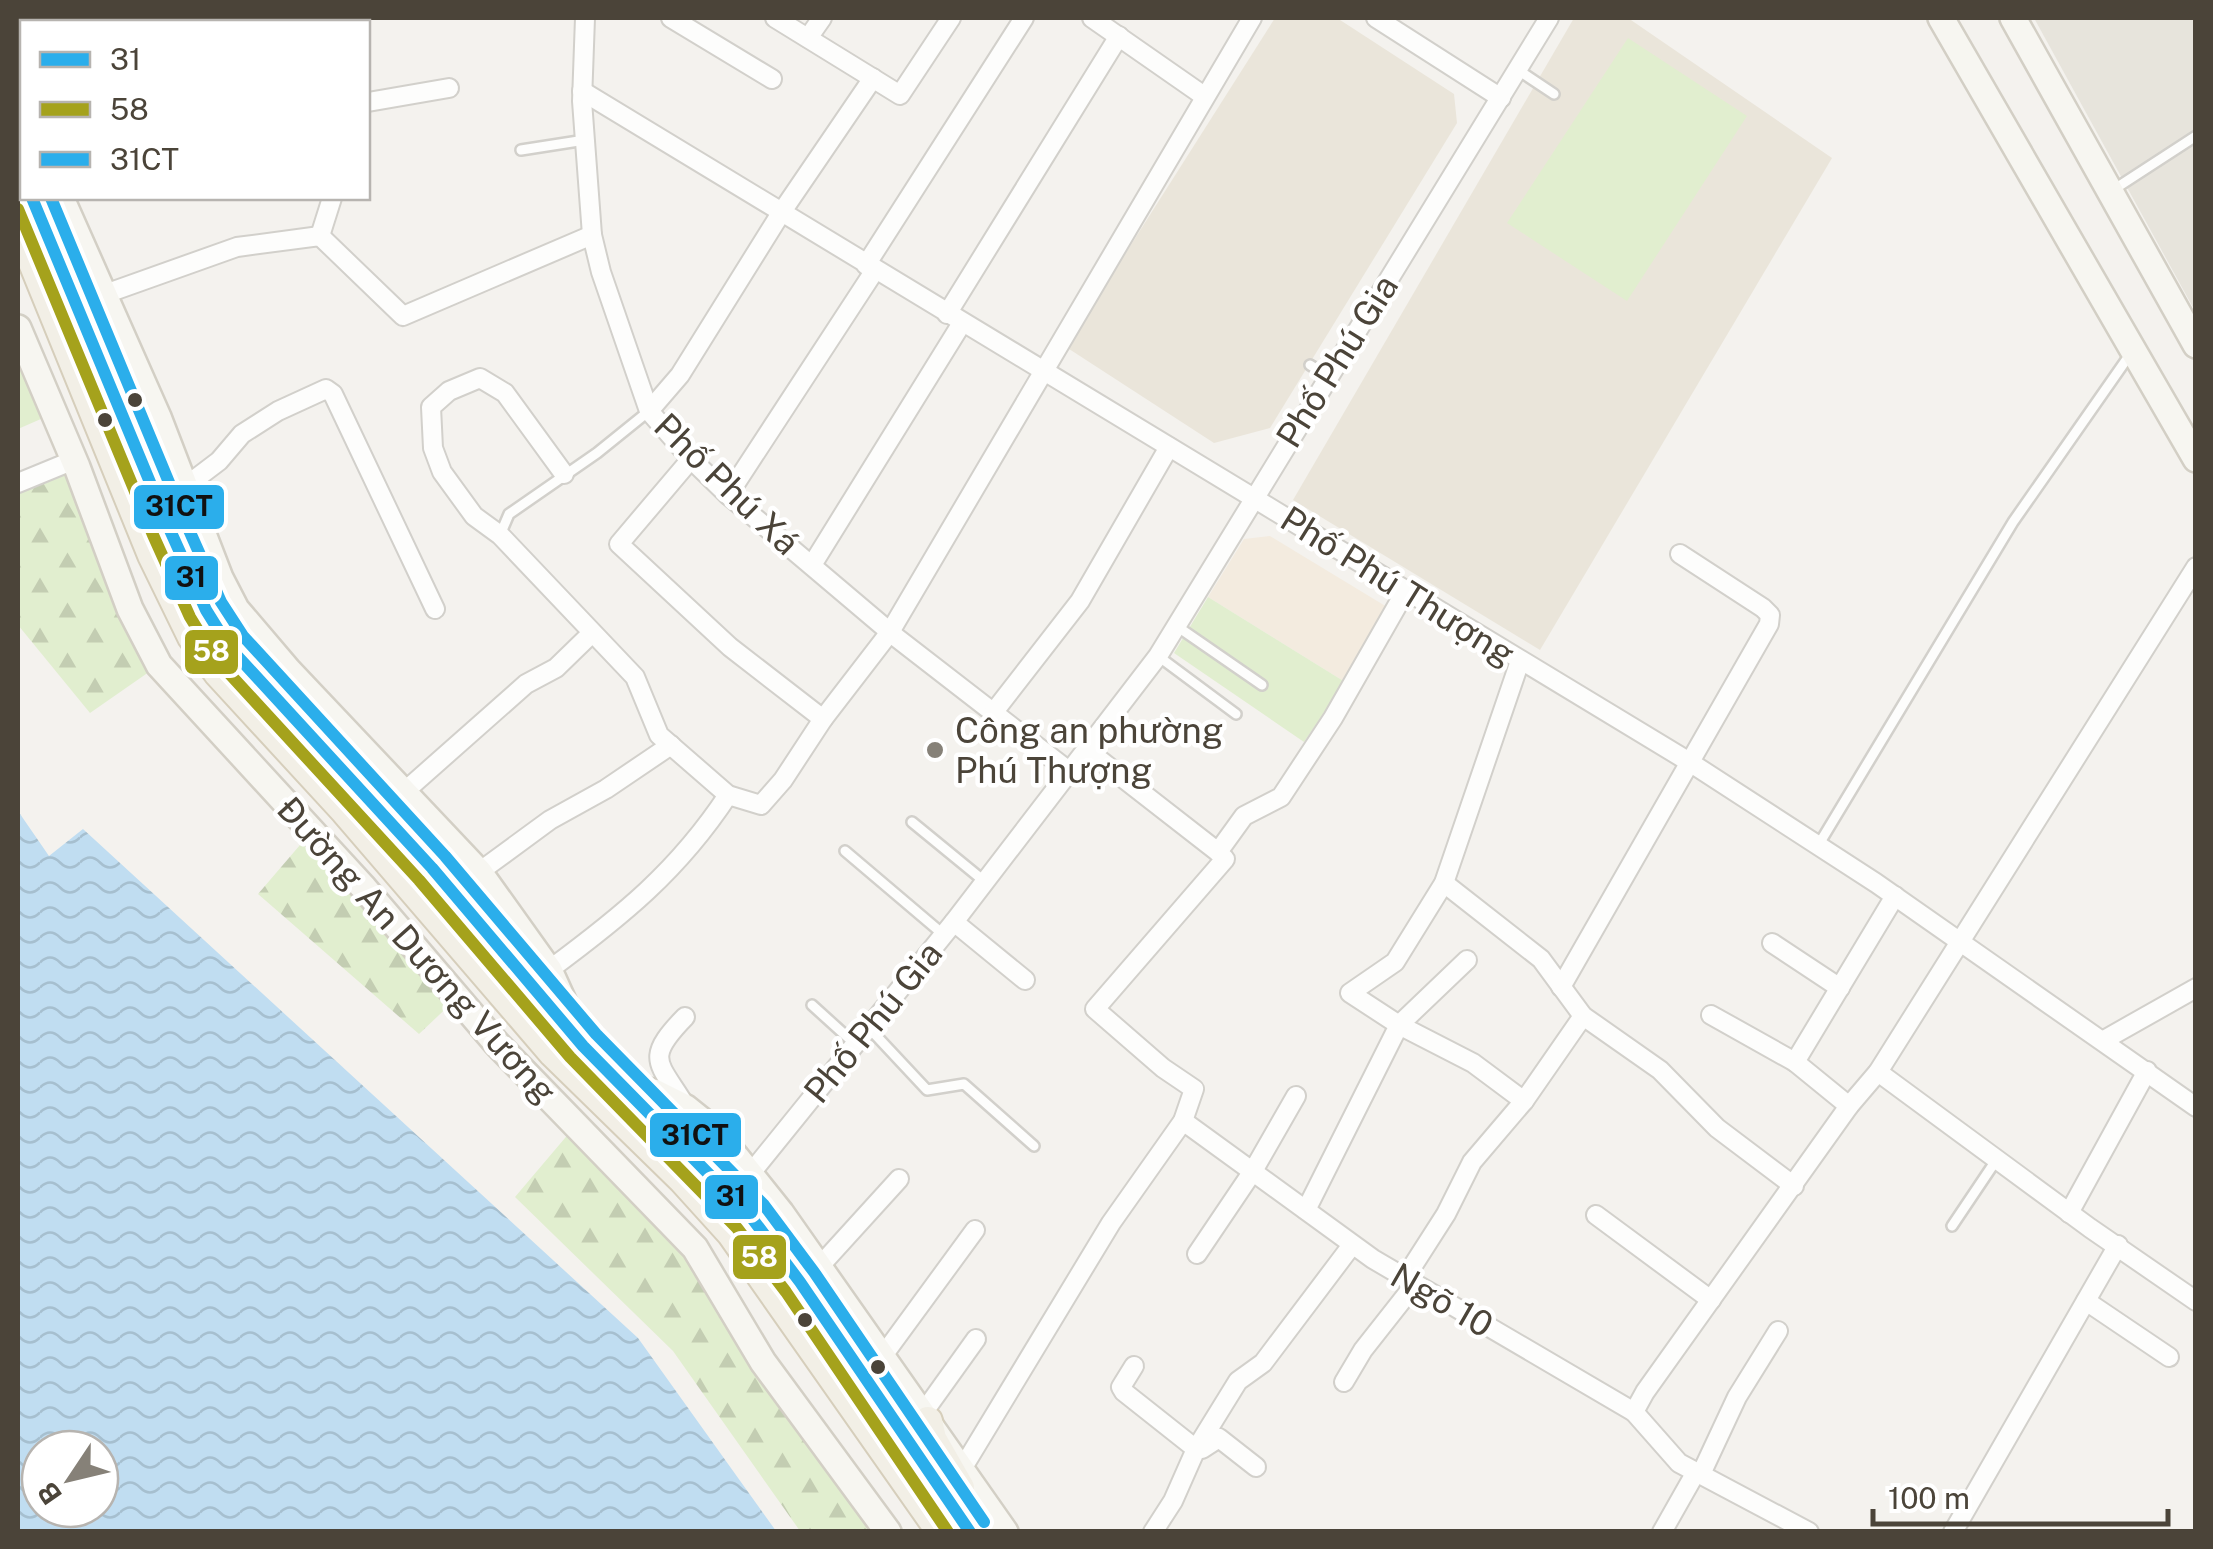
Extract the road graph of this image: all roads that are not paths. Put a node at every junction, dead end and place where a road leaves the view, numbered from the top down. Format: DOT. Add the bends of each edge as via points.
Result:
graph roads {
  1 [pos="585,18"];
  2 [pos="671,18"];
  3 [pos="774,18"];
  4 [pos="822,18"];
  5 [pos="951,18"];
  6 [pos="1024,18"];
  7 [pos="1092,18"];
  8 [pos="1252,18"];
  9 [pos="1376,18"];
  10 [pos="1550,18"];
  11 [pos="1942,18"];
  12 [pos="2013,18"];
  13 [pos="1119,36"];
  14 [pos="808,38"];
  15 [pos="1518,70"];
  16 [pos="873,78"];
  17 [pos="772,79"];
  18 [pos="449,88"];
  19 [pos="582,91"];
  20 [pos="1554,94"];
  21 [pos="1204,96"];
  22 [pos="1500,98"];
  23 [pos="370,102"];
  24 [pos="2196,136"];
  25 [pos="585,140"];
  26 [pos="521,150"];
  27 [pos="2110,191"];
  28 [pos="33,200"];
  29 [pos="62,200"];
  30 [pos="331,200"];
  31 [pos="781,213"];
  32 [pos="18,226"];
  33 [pos="592,235"];
  34 [pos="320,236"];
  35 [pos="870,268"];
  36 [pos="104,294"];
  37 [pos="955,319"];
  38 [pos="18,328"];
  39 [pos="2196,345"];
  40 [pos="2134,349"];
  41 [pos="1310,365"];
  42 [pos="1041,372"];
  43 [pos="1328,376"];
  44 [pos="649,411"];
  45 [pos="1169,447"];
  46 [pos="691,459"];
  47 [pos="2196,459"];
  48 [pos="74,460"];
  49 [pos="564,474"];
  50 [pos="18,483"];
  51 [pos="186,486"];
  52 [pos="728,494"];
  53 [pos="1252,497"];
  54 [pos="500,535"];
  55 [pos="1680,554"];
  56 [pos="812,565"];
  57 [pos="2196,567"];
  58 [pos="1405,592"];
  59 [pos="435,610"];
  60 [pos="1176,625"];
  61 [pos="890,632"];
  62 [pos="592,633"];
  63 [pos="1158,656"];
  64 [pos="1520,661"];
  65 [pos="1262,685"];
  66 [pos="993,713"];
  67 [pos="1236,714"];
  68 [pos="823,720"];
  69 [pos="671,745"];
  70 [pos="1087,750"];
  71 [pos="1692,764"];
  72 [pos="1070,772"];
  73 [pos="404,792"];
  74 [pos="728,795"];
  75 [pos="912,822"];
  76 [pos="1819,844"];
  77 [pos="845,851"];
  78 [pos="1218,852"];
  79 [pos="478,872"];
  80 [pos="984,881"];
  81 [pos="1444,883"];
  82 [pos="1895,896"];
  83 [pos="949,928"];
  84 [pos="1957,942"];
  85 [pos="1772,943"];
  86 [pos="1468,960"];
  87 [pos="550,970"];
  88 [pos="1026,980"];
  89 [pos="1561,987"];
  90 [pos="1840,988"];
  91 [pos="2196,988"];
  92 [pos="812,1005"];
  93 [pos="1711,1015"];
  94 [pos="1583,1016"];
  95 [pos="685,1017"];
  96 [pos="1399,1025"];
  97 [pos="868,1028"];
  98 [pos="2104,1040"];
  99 [pos="855,1044"];
  100 [pos="583,1046"];
  101 [pos="1795,1062"];
  102 [pos="2147,1071"];
  103 [pos="1878,1072"];
  104 [pos="622,1087"];
  105 [pos="1296,1096"];
  106 [pos="1524,1101"];
  107 [pos="1849,1106"];
  108 [pos="2196,1107"];
  109 [pos="686,1108"];
  110 [pos="1183,1120"];
  111 [pos="1034,1146"];
  112 [pos="1996,1159"];
  113 [pos="1252,1172"];
  114 [pos="751,1173"];
  115 [pos="899,1179"];
  116 [pos="1794,1186"];
  117 [pos="1306,1210"];
  118 [pos="2070,1213"];
  119 [pos="1596,1214"];
  120 [pos="1952,1226"];
  121 [pos="975,1230"];
  122 [pos="1352,1244"];
  123 [pos="2118,1245"];
  124 [pos="1197,1254"];
  125 [pos="819,1266"];
  126 [pos="1410,1281"];
  127 [pos="1711,1300"];
  128 [pos="2086,1301"];
  129 [pos="2196,1302"];
  130 [pos="1778,1332"];
  131 [pos="976,1339"];
  132 [pos="882,1356"];
  133 [pos="2169,1357"];
  134 [pos="1134,1366"];
  135 [pos="1344,1382"];
  136 [pos="1634,1412"];
  137 [pos="925,1417"];
  138 [pos="1197,1448"];
  139 [pos="1256,1467"];
  140 [pos="962,1469"];
  141 [pos="1699,1473"];
  142 [pos="888,1532"];
  143 [pos="940,1532"];
  144 [pos="970,1532"];
  145 [pos="988,1532"];
  146 [pos="1006,1532"];
  147 [pos="1152,1532"];
  148 [pos="1662,1532"];
  149 [pos="1809,1532"];
  150 [pos="1953,1532"];
  1 -- 19 [label="street, Phố Phú Xá"];
  2 -- 17 [label="street"];
  3 -- 14 [label="street"];
  4 -- 14 [label="street"];
  5 -- 16 [label="street" via="900,95"];
  6 -- 35 [label="street"];
  7 -- 13 [label="street"];
  8 -- 21 [label="street"];
  9 -- 22 [label="street"];
  10 -- 15 [label="street, Phố Phú Gia"];
  11 -- 40 [label="street"];
  12 -- 27 [label="street"];
  13 -- 21 [label="street"];
  13 -- 37 [label="street"];
  14 -- 16 [label="street"];
  15 -- 20 [label="lane"];
  15 -- 22 [label="street, Phố Phú Gia"];
  16 -- 31 [label="street"];
  18 -- 23 [label="street"];
  19 -- 25 [label="street, Phố Phú Xá"];
  19 -- 31 [label="street, Phố Phú Thượng"];
  21 -- 42 [label="street"];
  22 -- 43 [label="street, Phố Phú Gia"];
  24 -- 27 [label="lane"];
  25 -- 26 [label="lane"];
  25 -- 33 [label="street, Phố Phú Xá"];
  27 -- 39 [label="street"];
  28 -- 100 [label="main road, Đường An Dương Vương" via="182,560 228,647 432,868"];
  29 -- 36 [label="street, Đường An Dương Vương"];
  30 -- 34 [label="street"];
  31 -- 35 [label="street, Phố Phú Thượng"];
  31 -- 44 [label="street" via="680,375"];
  32 -- 143 [label="main road, Đường An Dương Vương" via="192,638 553,1053 731,1233"];
  33 -- 34 [label="street" via="404,316"];
  33 -- 44 [label="street, Phố Phú Xá"];
  34 -- 36 [label="street" via="237,247"];
  35 -- 37 [label="street, Phố Phú Thượng"];
  35 -- 52 [label="street"];
  36 -- 51 [label="street, Đường An Dương Vương"];
  37 -- 42 [label="street, Phố Phú Thượng"];
  37 -- 56 [label="street"];
  38 -- 48 [label="street, Đường An Dương Vương"];
  40 -- 47 [label="street"];
  40 -- 76 [label="lane" via="2013,522"];
  41 -- 43 [label="lane"];
  42 -- 45 [label="street, Phố Phú Thượng"];
  42 -- 61 [label="street"];
  43 -- 53 [label="street, Phố Phú Gia"];
  44 -- 46 [label="street, Phố Phú Xá"];
  44 -- 49 [label="lane"];
  45 -- 53 [label="street, Phố Phú Thượng"];
  45 -- 66 [label="street" via="1080,601"];
  46 -- 52 [label="street, Phố Phú Xá"];
  46 -- 68 [label="street" via="619,544 730,647"];
  48 -- 50 [label="street"];
  48 -- 142 [label="street, Đường An Dương Vương" via="130,609 159,665 497,1044 696,1248 763,1362"];
  49 -- 54 [label="lane" via="510,514"];
  49 -- 54 [label="street" via="505,394 480,378 431,407 442,472 474,516"];
  51 -- 59 [label="street" via="242,434 318,391 330,391"];
  51 -- 73 [label="street, Đường An Dương Vương" via="236,608"];
  52 -- 56 [label="street, Phố Phú Xá"];
  53 -- 58 [label="street, Phố Phú Thượng"];
  53 -- 60 [label="street, Phố Phú Gia"];
  54 -- 62 [label="street"];
  55 -- 71 [label="street" via="1770,615"];
  56 -- 61 [label="street, Phố Phú Xá"];
  57 -- 84 [label="street"];
  58 -- 64 [label="street, Phố Phú Thượng"];
  58 -- 78 [label="street" via="1281,797 1244,816"];
  60 -- 63 [label="street, Phố Phú Gia"];
  60 -- 65 [label="lane"];
  61 -- 66 [label="street, Phố Phú Xá"];
  61 -- 68 [label="street"];
  62 -- 69 [label="street" via="635,677 659,734"];
  62 -- 73 [label="street"];
  63 -- 67 [label="lane"];
  63 -- 70 [label="street, Phố Phú Gia"];
  64 -- 71 [label="street, Phố Phú Thượng"];
  64 -- 81 [label="street"];
  66 -- 72 [label="street, Phố Phú Xá"];
  68 -- 74 [label="street" via="761,805"];
  69 -- 74 [label="street"];
  69 -- 79 [label="street"];
  70 -- 72 [label="street, Phố Phú Gia"];
  70 -- 78 [label="street"];
  71 -- 76 [label="street, Phố Phú Thượng"];
  71 -- 89 [label="street"];
  72 -- 80 [label="street, Phố Phú Gia"];
  73 -- 79 [label="street, Đường An Dương Vương"];
  74 -- 87 [label="street" via="700,838 653,888"];
  75 -- 80 [label="lane"];
  76 -- 82 [label="street, Phố Phú Thượng"];
  77 -- 83 [label="lane"];
  78 -- 110 [label="street" via="1225,859 1095,1009 1194,1090"];
  79 -- 87 [label="street, Đường An Dương Vương"];
  80 -- 83 [label="street, Phố Phú Gia"];
  81 -- 89 [label="street" via="1541,959"];
  81 -- 96 [label="street" via="1395,962 1350,993"];
  82 -- 84 [label="street, Phố Phú Thượng"];
  82 -- 90 [label="street"];
  83 -- 88 [label="street"];
  83 -- 97 [label="street, Phố Phú Gia"];
  84 -- 98 [label="street, Phố Phú Thượng"];
  84 -- 103 [label="street"];
  85 -- 90 [label="street"];
  86 -- 96 [label="street"];
  87 -- 100 [label="street, Đường An Dương Vương"];
  89 -- 94 [label="street"];
  90 -- 101 [label="street"];
  91 -- 98 [label="street"];
  92 -- 99 [label="lane"];
  93 -- 101 [label="street"];
  94 -- 106 [label="street"];
  94 -- 116 [label="street" via="1660,1070 1716,1128"];
  95 -- 109 [label="street" via="657,1056"];
  96 -- 106 [label="street" via="1473,1062"];
  96 -- 117 [label="street"];
  97 -- 99 [label="street, Phố Phú Gia"];
  97 -- 111 [label="lane" via="928,1090 964,1084"];
  98 -- 102 [label="street, Phố Phú Thượng"];
  99 -- 114 [label="street, Phố Phú Gia"];
  100 -- 104 [label="main road, Đường An Dương Vương"];
  101 -- 107 [label="street"];
  102 -- 108 [label="street, Phố Phú Thượng"];
  102 -- 118 [label="street"];
  103 -- 107 [label="street"];
  103 -- 112 [label="street"];
  104 -- 109 [label="street" via="654,1092"];
  104 -- 144 [label="main road, Đường An Dương Vương" via="751,1216"];
  105 -- 113 [label="street"];
  106 -- 126 [label="street" via="1472,1162"];
  107 -- 116 [label="street"];
  109 -- 114 [label="street"];
  110 -- 113 [label="street, Ngõ 10"];
  110 -- 140 [label="street" via="1111,1223"];
  112 -- 118 [label="street"];
  112 -- 120 [label="lane"];
  113 -- 117 [label="street, Ngõ 10"];
  113 -- 124 [label="street"];
  114 -- 125 [label="street"];
  115 -- 125 [label="street"];
  116 -- 127 [label="street"];
  117 -- 122 [label="street, Ngõ 10"];
  118 -- 123 [label="street"];
  119 -- 127 [label="street"];
  121 -- 132 [label="street"];
  122 -- 126 [label="street, Ngõ 10"];
  122 -- 138 [label="street" via="1263,1363 1238,1381"];
  123 -- 128 [label="street"];
  123 -- 129 [label="street"];
  125 -- 132 [label="street"];
  126 -- 135 [label="street"];
  126 -- 136 [label="street, Ngõ 10"];
  127 -- 136 [label="street"];
  128 -- 133 [label="street"];
  128 -- 150 [label="street"];
  130 -- 141 [label="street"];
  131 -- 137 [label="street"];
  132 -- 137 [label="street"];
  134 -- 138 [label="street" via="1124,1392"];
  136 -- 141 [label="street, Ngõ 10" via="1679,1463"];
  137 -- 140 [label="street"];
  137 -- 145 [label="main road"];
  138 -- 139 [label="street" via="1219,1438"];
  138 -- 147 [label="street"];
  140 -- 146 [label="street"];
  141 -- 148 [label="street"];
  141 -- 149 [label="street, Ngõ 10"];
}
